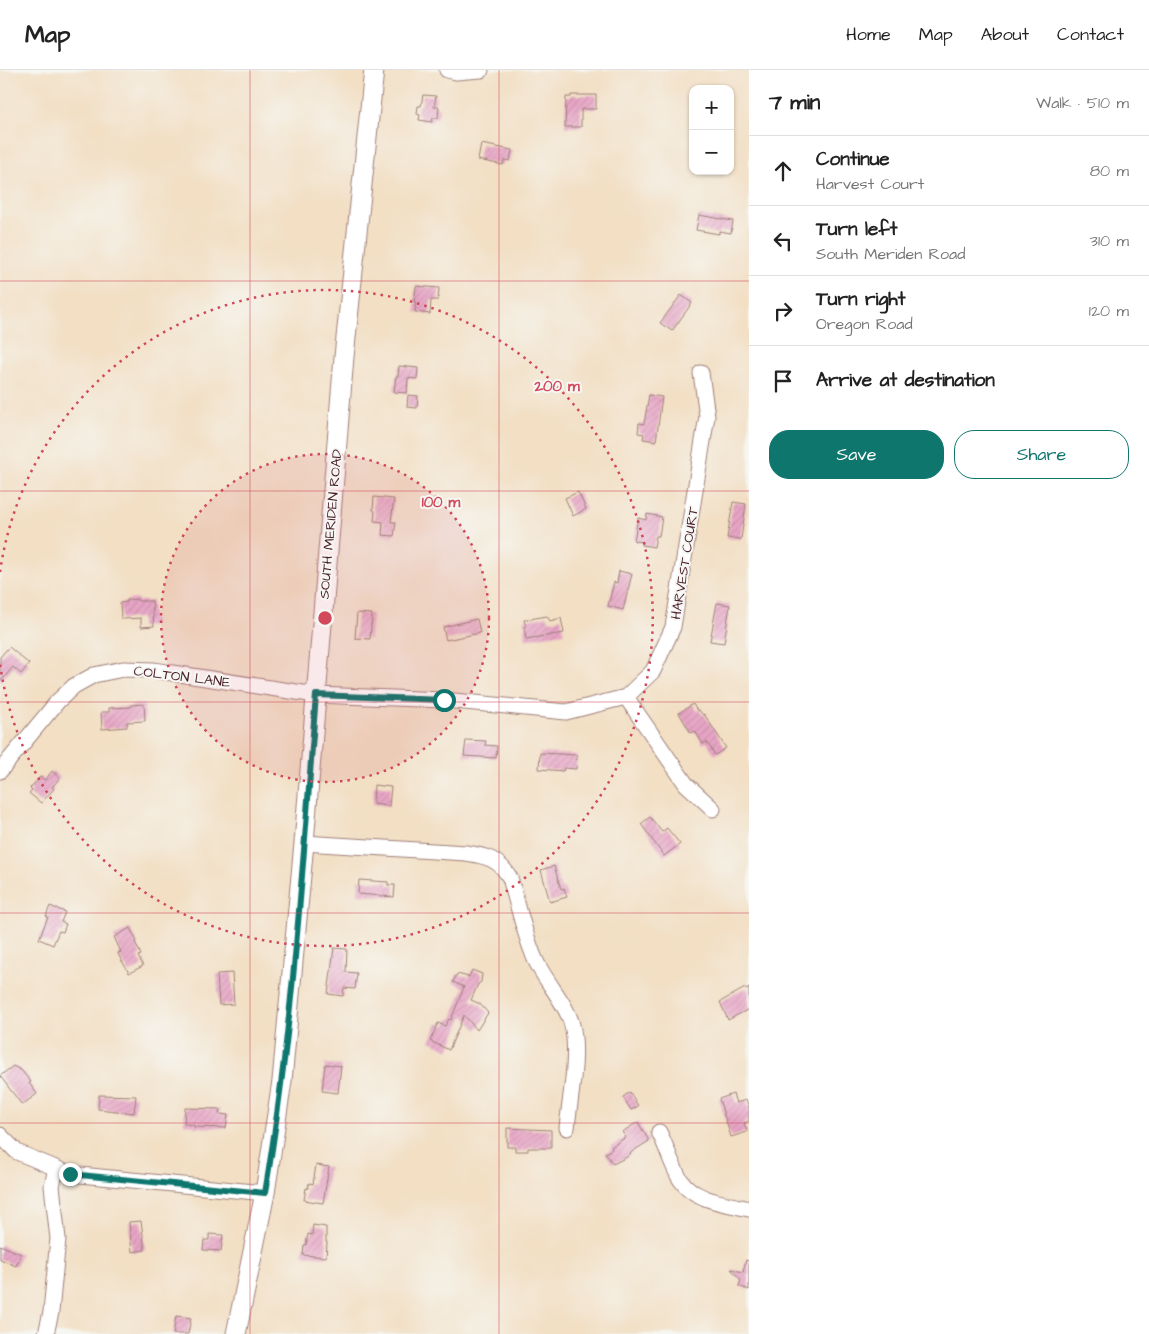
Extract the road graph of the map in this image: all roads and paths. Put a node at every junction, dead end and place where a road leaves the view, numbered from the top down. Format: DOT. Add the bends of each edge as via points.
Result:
graph roads {
  1 [pos="374,70"];
  2 [pos="447,70"];
  3 [pos="481,70"];
  4 [pos="701,372"];
  5 [pos="316,695"];
  6 [pos="626,697"];
  7 [pos="0,771"];
  8 [pos="713,809"];
  9 [pos="304,843"];
  10 [pos="567,1128"];
  11 [pos="659,1132"];
  12 [pos="0,1134"];
  13 [pos="56,1168"];
  14 [pos="265,1193"];
  15 [pos="749,1209"];
  16 [pos="46,1334"];
  17 [pos="236,1334"];
  1 -- 5 [label="main road, SOUTH MERIDEN ROAD" via="344,357"];
  2 -- 3 [label="street"];
  4 -- 6 [label="street, HARVEST COURT" via="707,416 673,627 653,671"];
  5 -- 6 [label="street, HARVEST COURT" via="444,700 566,712"];
  5 -- 7 [label="street, COLTON LANE" via="152,670 123,669 94,675 74,686 58,701"];
  5 -- 9 [label="main road, SOUTH MERIDEN ROAD"];
  6 -- 8 [label="street" via="686,784"];
  9 -- 10 [label="street" via="466,853 494,860 504,868 535,958 572,1025 574,1063"];
  9 -- 14 [label="main road, SOUTH MERIDEN ROAD" via="282,1073"];
  11 -- 15 [label="street" via="680,1178 692,1192"];
  12 -- 13 [label="street" via="17,1152"];
  13 -- 14 [label="street" via="70,1174"];
  13 -- 16 [label="street" via="52,1186 58,1239"];
  14 -- 17 [label="main road, SOUTH MERIDEN ROAD"];
}
